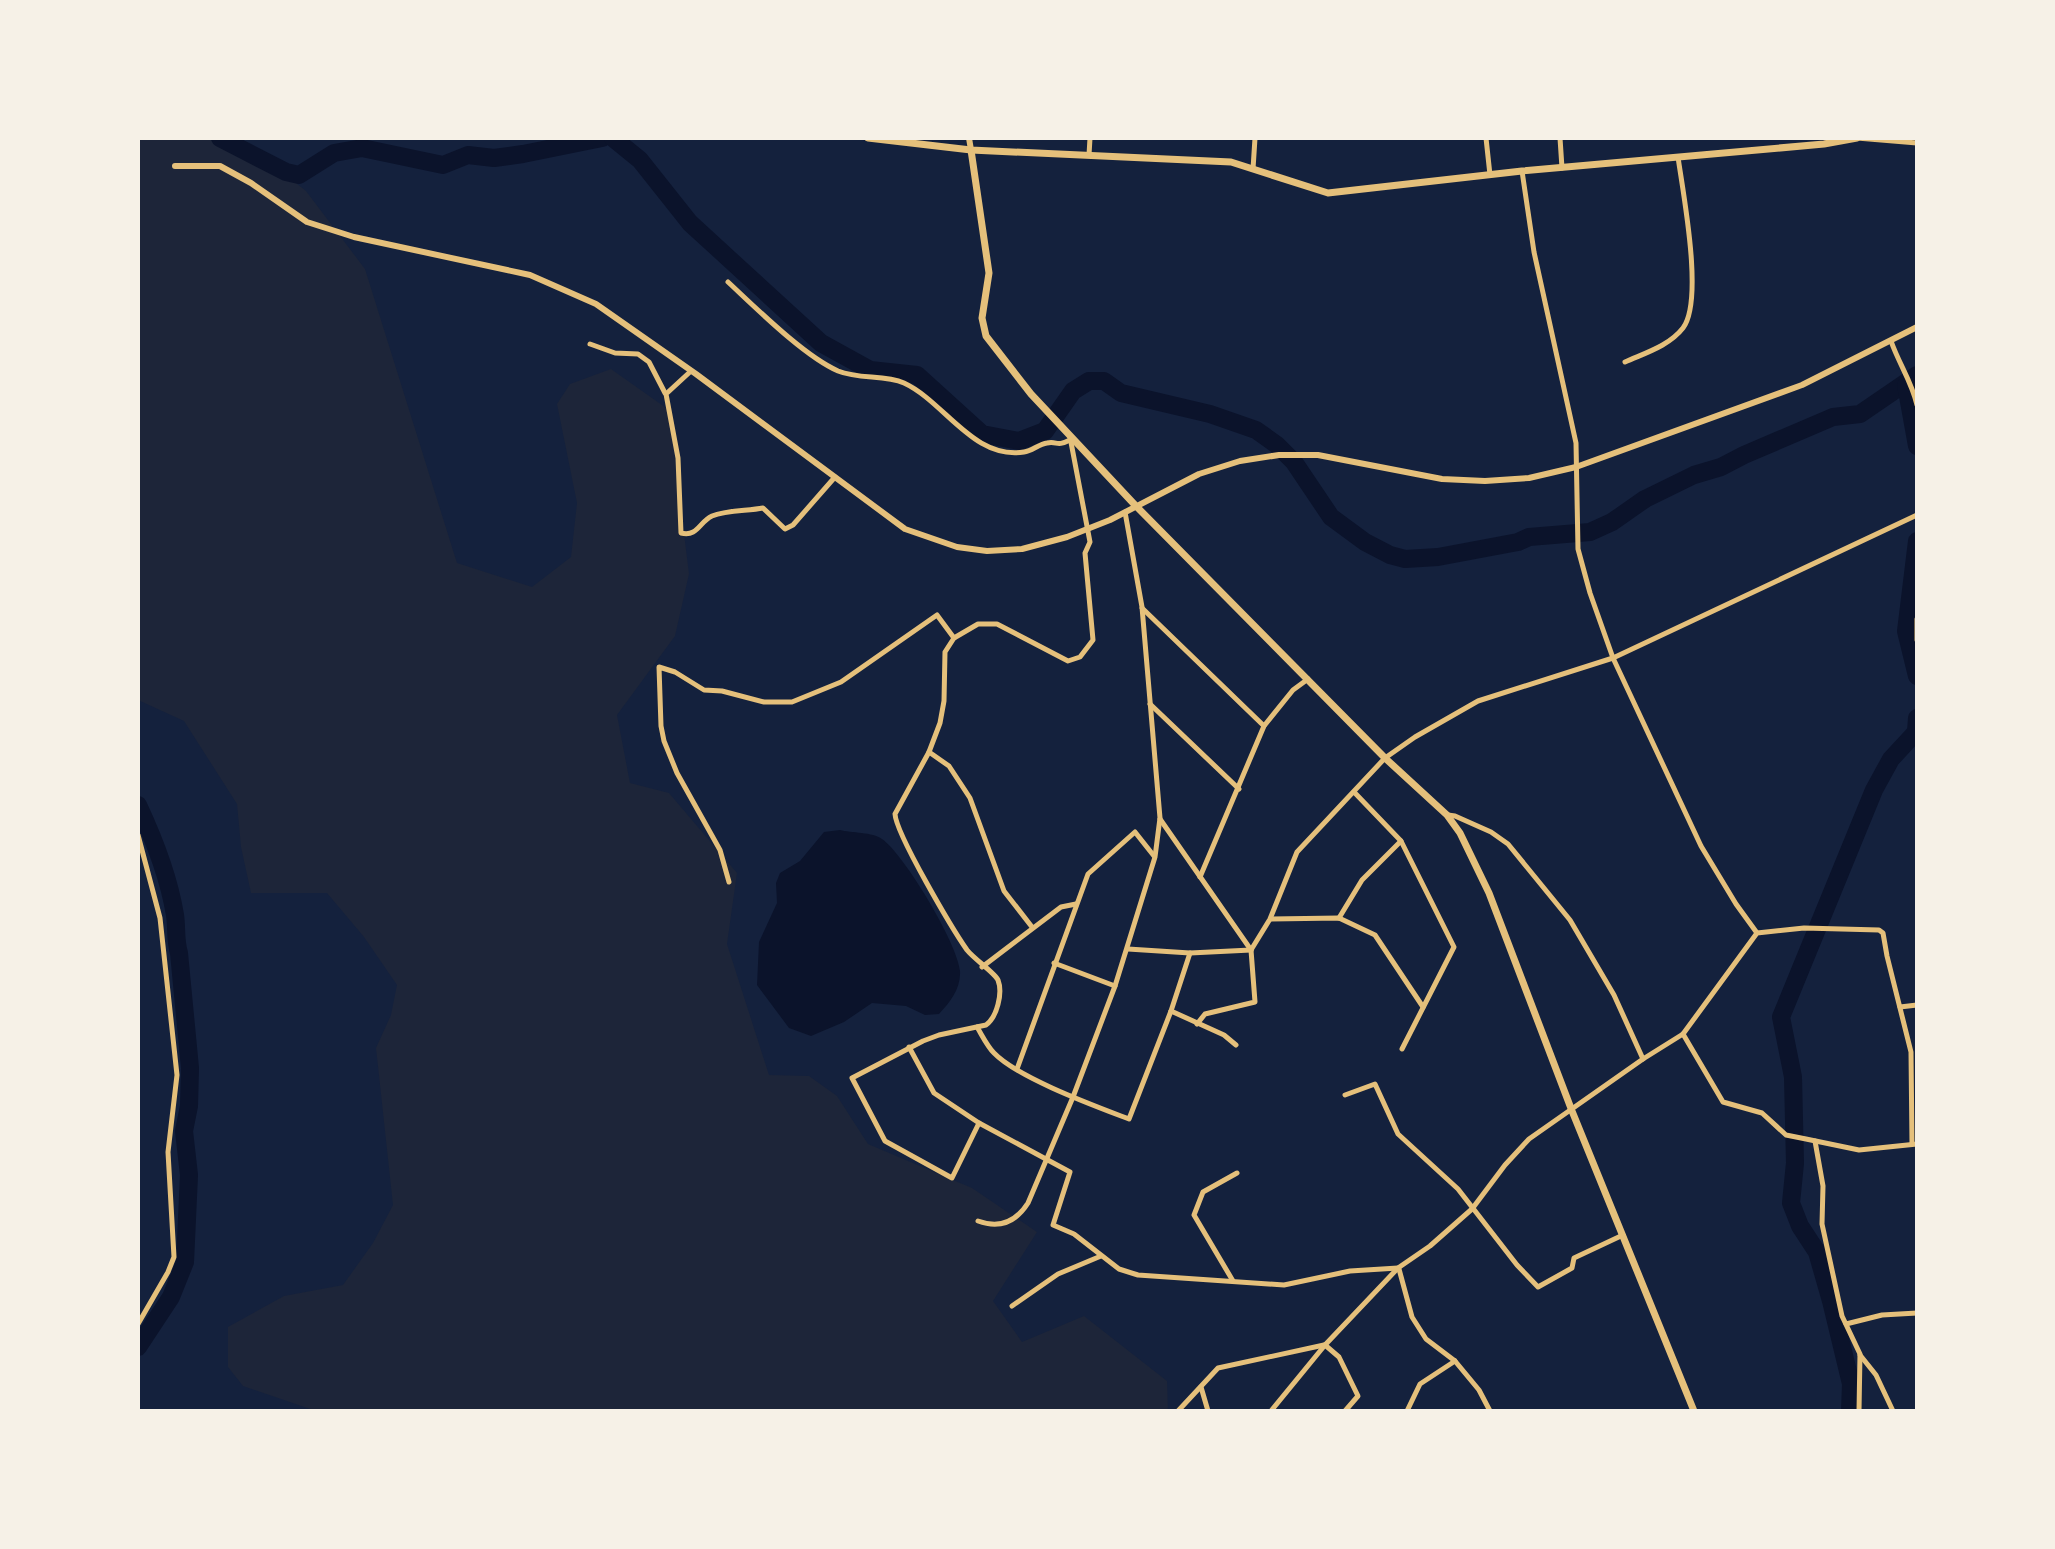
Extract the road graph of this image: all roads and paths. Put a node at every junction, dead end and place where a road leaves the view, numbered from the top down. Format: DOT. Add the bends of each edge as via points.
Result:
graph roads {
  1 [pos="868,138"];
  2 [pos="969,138"];
  3 [pos="1090,138"];
  4 [pos="1255,138"];
  5 [pos="1486,138"];
  6 [pos="1560,138"];
  7 [pos="1857,138"];
  8 [pos="1917,143"];
  9 [pos="971,150"];
  10 [pos="1089,155"];
  11 [pos="1678,157"];
  12 [pos="175,166"];
  13 [pos="1562,168"];
  14 [pos="1253,169"];
  15 [pos="1522,171"];
  16 [pos="1490,175"];
  17 [pos="728,282"];
  18 [pos="1917,327"];
  19 [pos="1891,341"];
  20 [pos="590,344"];
  21 [pos="1625,362"];
  22 [pos="691,371"];
  23 [pos="666,394"];
  24 [pos="1917,405"];
  25 [pos="1070,437"];
  26 [pos="1576,467"];
  27 [pos="835,477"];
  28 [pos="1135,505"];
  29 [pos="1125,511"];
  30 [pos="1917,515"];
  31 [pos="1142,607"];
  32 [pos="1917,619"];
  33 [pos="954,638"];
  34 [pos="1917,640"];
  35 [pos="1613,658"];
  36 [pos="1308,679"];
  37 [pos="1149,703"];
  38 [pos="1264,726"];
  39 [pos="929,752"];
  40 [pos="1385,758"];
  41 [pos="1239,789"];
  42 [pos="1354,792"];
  43 [pos="1447,815"];
  44 [pos="1160,818"];
  45 [pos="138,835"];
  46 [pos="1401,841"];
  47 [pos="1155,857"];
  48 [pos="1200,878"];
  49 [pos="729,882"];
  50 [pos="1077,904"];
  51 [pos="1339,918"];
  52 [pos="1270,919"];
  53 [pos="1032,927"];
  54 [pos="1757,933"];
  55 [pos="1128,949"];
  56 [pos="1251,950"];
  57 [pos="1190,953"];
  58 [pos="1054,963"];
  59 [pos="982,967"];
  60 [pos="1115,986"];
  61 [pos="1917,1005"];
  62 [pos="1423,1007"];
  63 [pos="1900,1007"];
  64 [pos="1171,1011"];
  65 [pos="1197,1024"];
  66 [pos="977,1027"];
  67 [pos="1683,1034"];
  68 [pos="1236,1045"];
  69 [pos="909,1047"];
  70 [pos="1402,1049"];
  71 [pos="1643,1059"];
  72 [pos="1017,1069"];
  73 [pos="1345,1095"];
  74 [pos="1073,1097"];
  75 [pos="1572,1111"];
  76 [pos="979,1123"];
  77 [pos="1815,1141"];
  78 [pos="1914,1144"];
  79 [pos="1046,1158"];
  80 [pos="1237,1173"];
  81 [pos="1472,1209"];
  82 [pos="978,1221"];
  83 [pos="1623,1235"];
  84 [pos="1102,1256"];
  85 [pos="1398,1268"];
  86 [pos="1233,1282"];
  87 [pos="1012,1306"];
  88 [pos="1917,1313"];
  89 [pos="138,1324"];
  90 [pos="1846,1324"];
  91 [pos="1325,1345"];
  92 [pos="1860,1354"];
  93 [pos="1455,1361"];
  94 [pos="1201,1386"];
  95 [pos="1178,1411"];
  96 [pos="1208,1411"];
  97 [pos="1271,1411"];
  98 [pos="1345,1411"];
  99 [pos="1407,1411"];
  100 [pos="1490,1411"];
  101 [pos="1694,1411"];
  102 [pos="1859,1411"];
  103 [pos="1893,1411"];
  1 -- 9 [label="main road"];
  2 -- 9 [label="street"];
  3 -- 10 [label="street"];
  4 -- 14 [label="street"];
  5 -- 16 [label="street"];
  6 -- 13 [label="street"];
  7 -- 8 [label="street"];
  7 -- 11 [label="main road"];
  9 -- 10 [label="main road"];
  9 -- 25 [label="main road" via="989,273 982,318 986,336"];
  10 -- 14 [label="main road" via="1231,162"];
  11 -- 13 [label="main road"];
  11 -- 21 [label="street" via="1692,272 1688,318 1663,346"];
  12 -- 22 [label="street" via="220,166 307,222 354,237 530,275 596,304"];
  13 -- 15 [label="main road"];
  14 -- 16 [label="main road" via="1328,193"];
  15 -- 16 [label="main road"];
  15 -- 26 [label="street" via="1534,252 1576,443"];
  17 -- 25 [label="street" via="822,361 861,377 905,384 980,444 1024,452"];
  18 -- 19 [label="street"];
  19 -- 24 [label="street" via="1912,382"];
  19 -- 26 [label="street" via="1802,385"];
  20 -- 23 [label="street" via="638,354 649,362"];
  22 -- 23 [label="street"];
  22 -- 27 [label="street"];
  23 -- 27 [label="street" via="678,458 681,533 697,531 711,516 763,508 785,529"];
  25 -- 28 [label="main road"];
  25 -- 33 [label="street" via="1090,542 1085,553 1093,640 1080,657 1068,661 997,624 978,624"];
  26 -- 28 [label="street" via="1529,478 1470,481 1318,455 1279,455 1199,474"];
  26 -- 35 [label="street" via="1578,549"];
  27 -- 29 [label="street" via="905,529 987,551 1044,544"];
  28 -- 29 [label="street"];
  28 -- 36 [label="main road"];
  29 -- 31 [label="street"];
  30 -- 35 [label="street"];
  31 -- 37 [label="street"];
  31 -- 38 [label="street"];
  32 -- 34 [label="street"];
  33 -- 39 [label="street" via="945,652 944,707"];
  33 -- 49 [label="street" via="937,615 841,682 792,702 704,690 659,667 664,741 720,850"];
  35 -- 40 [label="street" via="1478,701"];
  35 -- 54 [label="street" via="1701,846"];
  36 -- 38 [label="street"];
  36 -- 40 [label="main road"];
  37 -- 41 [label="street"];
  37 -- 44 [label="street"];
  38 -- 41 [label="street"];
  39 -- 53 [label="street" via="949,766 970,798 1004,891"];
  39 -- 59 [label="street" via="896,811 896,821 952,927"];
  40 -- 42 [label="street"];
  40 -- 43 [label="main road"];
  41 -- 48 [label="street"];
  42 -- 46 [label="street"];
  42 -- 52 [label="street" via="1297,852"];
  43 -- 71 [label="street" via="1508,844 1570,920 1614,995"];
  43 -- 75 [label="main road" via="1489,893"];
  44 -- 47 [label="street"];
  44 -- 48 [label="street"];
  45 -- 89 [label="street" via="160,918 177,1075 168,1152 174,1257"];
  46 -- 51 [label="street" via="1362,880"];
  46 -- 62 [label="street" via="1454,947"];
  47 -- 50 [label="street" via="1135,832 1088,874"];
  47 -- 55 [label="street"];
  48 -- 56 [label="street"];
  50 -- 53 [label="street" via="1061,907"];
  50 -- 58 [label="street"];
  51 -- 52 [label="street"];
  51 -- 62 [label="street" via="1375,935"];
  52 -- 56 [label="street"];
  53 -- 59 [label="street"];
  54 -- 63 [label="street" via="1825,927 1879,930"];
  54 -- 67 [label="street"];
  55 -- 57 [label="street"];
  55 -- 60 [label="street"];
  56 -- 57 [label="street"];
  56 -- 65 [label="street" via="1255,1002 1205,1014"];
  57 -- 64 [label="street"];
  58 -- 60 [label="street"];
  58 -- 72 [label="street"];
  59 -- 66 [label="street" via="998,980 998,999 991,1022"];
  60 -- 74 [label="street"];
  61 -- 63 [label="street"];
  62 -- 70 [label="street"];
  63 -- 78 [label="street" via="1911,1052"];
  64 -- 65 [label="street"];
  64 -- 74 [label="street" via="1129,1119"];
  65 -- 68 [label="street"];
  66 -- 69 [label="street"];
  66 -- 72 [label="street" via="994,1054"];
  67 -- 71 [label="street"];
  67 -- 77 [label="street" via="1723,1102 1762,1113 1786,1135"];
  69 -- 76 [label="street" via="934,1093"];
  69 -- 76 [label="street" via="852,1078 885,1141 952,1178"];
  71 -- 75 [label="street"];
  72 -- 74 [label="street"];
  73 -- 81 [label="street" via="1375,1084 1398,1134 1458,1189"];
  74 -- 79 [label="street"];
  75 -- 81 [label="street" via="1529,1139"];
  75 -- 83 [label="main road"];
  76 -- 79 [label="street"];
  77 -- 78 [label="street" via="1859,1150"];
  77 -- 90 [label="street" via="1823,1186 1822,1224"];
  79 -- 82 [label="street" via="1028,1203 1016,1218 1000,1225"];
  79 -- 84 [label="street" via="1070,1172 1053,1225"];
  80 -- 86 [label="street" via="1203,1192 1194,1215"];
  81 -- 83 [label="street" via="1538,1287 1572,1268 1574,1258"];
  81 -- 85 [label="street"];
  83 -- 101 [label="main road"];
  84 -- 86 [label="street" via="1129,1273"];
  84 -- 87 [label="street" via="1058,1274"];
  85 -- 86 [label="street" via="1350,1271 1284,1285"];
  85 -- 91 [label="street"];
  85 -- 93 [label="street" via="1412,1317 1426,1339"];
  88 -- 90 [label="street"];
  90 -- 92 [label="street"];
  91 -- 94 [label="street" via="1218,1368"];
  91 -- 97 [label="street"];
  91 -- 98 [label="street" via="1339,1357 1358,1396"];
  92 -- 102 [label="street"];
  92 -- 103 [label="street"];
  93 -- 99 [label="street" via="1420,1384"];
  93 -- 100 [label="street"];
  94 -- 95 [label="street"];
  94 -- 96 [label="street"];
}
